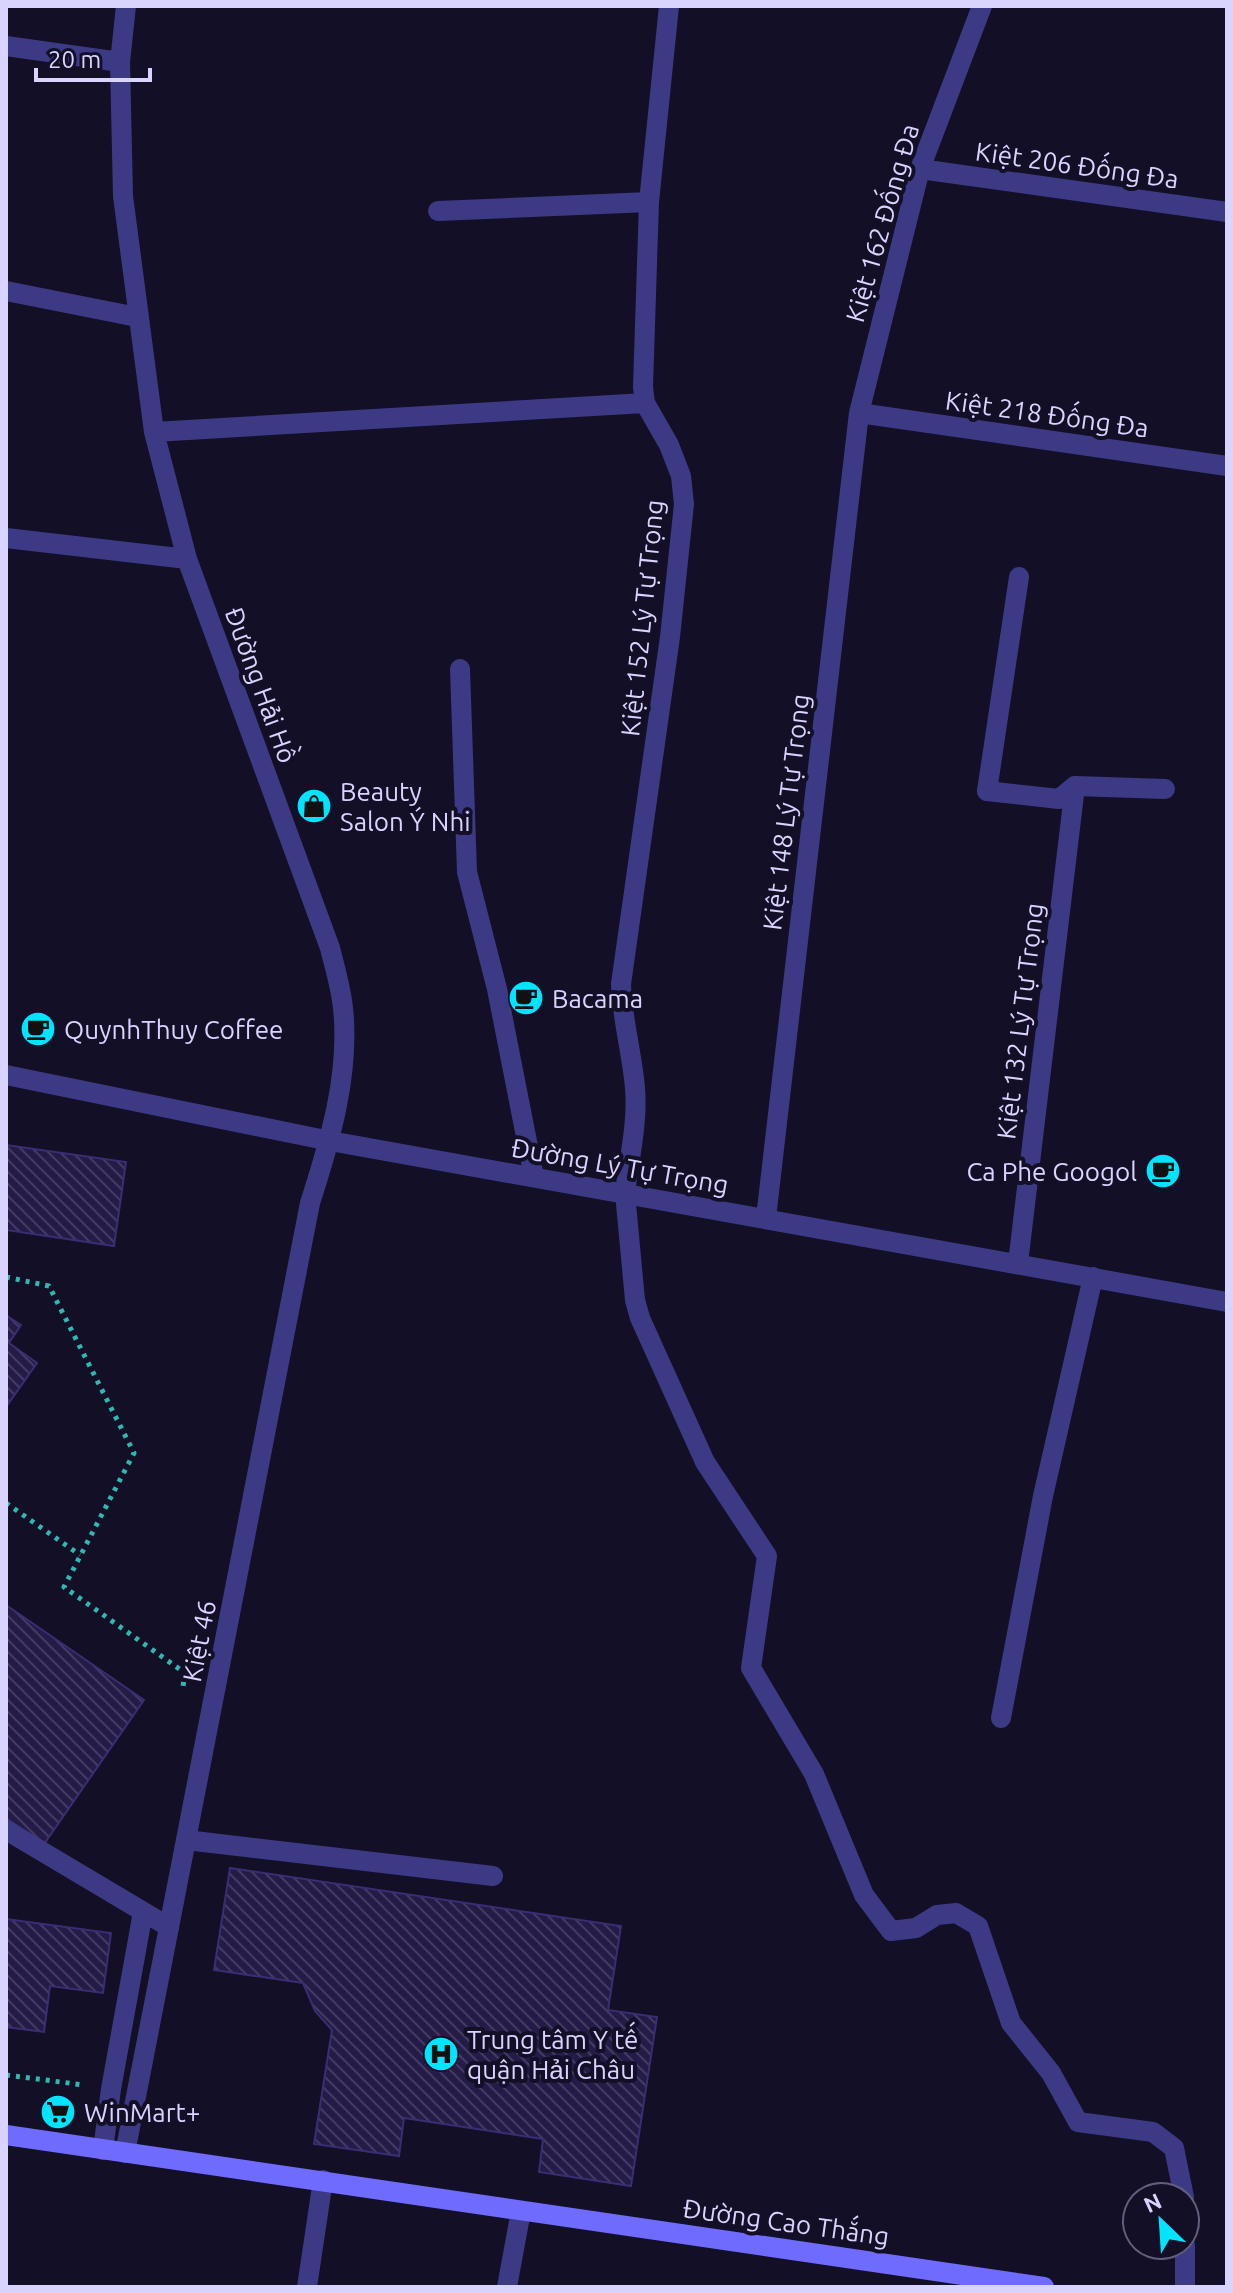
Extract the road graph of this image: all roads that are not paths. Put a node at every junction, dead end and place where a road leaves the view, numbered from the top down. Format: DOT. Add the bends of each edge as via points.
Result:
graph roads {
  1 [pos="126,6"];
  2 [pos="669,6"];
  3 [pos="982,6"];
  4 [pos="6,46"];
  5 [pos="120,62"];
  6 [pos="920,169"];
  7 [pos="649,202"];
  8 [pos="438,211"];
  9 [pos="1227,212"];
  10 [pos="6,291"];
  11 [pos="137,317"];
  12 [pos="645,403"];
  13 [pos="859,413"];
  14 [pos="154,432"];
  15 [pos="1227,466"];
  16 [pos="6,538"];
  17 [pos="187,559"];
  18 [pos="1019,577"];
  19 [pos="460,669"];
  20 [pos="1075,786"];
  21 [pos="1165,789"];
  22 [pos="6,1075"];
  23 [pos="330,1141"];
  24 [pos="534,1177"];
  25 [pos="625,1193"];
  26 [pos="766,1218"];
  27 [pos="1018,1263"];
  28 [pos="1093,1277"];
  29 [pos="1227,1302"];
  30 [pos="1001,1718"];
  31 [pos="6,1830"];
  32 [pos="186,1840"];
  33 [pos="493,1876"];
  34 [pos="143,1912"];
  35 [pos="169,1927"];
  36 [pos="6,2135"];
  37 [pos="103,2150"];
  38 [pos="125,2153"];
  39 [pos="323,2180"];
  40 [pos="1181,2181"];
  41 [pos="521,2211"];
  42 [pos="1185,2261"];
  43 [pos="307,2287"];
  44 [pos="507,2287"];
  45 [pos="1044,2287"];
  46 [pos="1185,2287"];
  1 -- 5 [label="street, Đường Hải Hồ"];
  2 -- 7 [label="street, Kiệt 152 Lý Tự Trọng"];
  3 -- 6 [label="street, Kiệt 162 Đống Đa"];
  4 -- 5 [label="street"];
  5 -- 11 [label="street, Đường Hải Hồ" via="123,196"];
  6 -- 9 [label="street, Kiệt 206 Đống Đa"];
  6 -- 13 [label="street, Kiệt 162 Đống Đa"];
  7 -- 8 [label="street"];
  7 -- 12 [label="street, Kiệt 152 Lý Tự Trọng"];
  10 -- 11 [label="street"];
  11 -- 14 [label="street, Đường Hải Hồ"];
  12 -- 14 [label="street"];
  12 -- 25 [label="street, Kiệt 152 Lý Tự Trọng" via="681,476 684,504 621,984 636,1109"];
  13 -- 15 [label="street, Kiệt 218 Đống Đa"];
  13 -- 26 [label="street, Kiệt 148 Lý Tự Trọng"];
  14 -- 17 [label="street, Đường Hải Hồ"];
  16 -- 17 [label="street"];
  17 -- 23 [label="street, Đường Hải Hồ" via="338,979 344,1039"];
  18 -- 20 [label="street" via="987,791 1059,799"];
  19 -- 24 [label="street" via="467,872 497,989"];
  20 -- 21 [label="street"];
  20 -- 27 [label="street, Kiệt 132 Lý Tự Trọng"];
  22 -- 23 [label="street, Đường Lý Tự Trọng"];
  23 -- 24 [label="street, Đường Lý Tự Trọng"];
  23 -- 32 [label="street, Kiệt 46" via="310,1203"];
  24 -- 25 [label="street, Đường Lý Tự Trọng"];
  25 -- 26 [label="street, Đường Lý Tự Trọng"];
  25 -- 40 [label="street, Kiệt 152 Lý Tự Trọng" via="640,1318 705,1462 767,1556 751,1668 814,1774 864,1895 891,1931 956,1913 978,1926 1011,2023 1051,2073 1078,2122 1153,2132 1174,2148"];
  26 -- 27 [label="street, Đường Lý Tự Trọng"];
  27 -- 28 [label="street, Đường Lý Tự Trọng"];
  28 -- 29 [label="street, Đường Lý Tự Trọng"];
  28 -- 30 [label="street" via="1043,1496"];
  31 -- 34 [label="street"];
  32 -- 33 [label="street"];
  32 -- 35 [label="street, Kiệt 46"];
  34 -- 35 [label="street"];
  34 -- 37 [label="street"];
  35 -- 38 [label="street, Kiệt 46"];
  36 -- 37 [label="street, Đường Cao Thắng"];
  37 -- 38 [label="street, Đường Cao Thắng"];
  38 -- 39 [label="street, Đường Cao Thắng"];
  39 -- 41 [label="street, Đường Cao Thắng"];
  39 -- 43 [label="street"];
  41 -- 44 [label="street"];
  41 -- 45 [label="street, Đường Cao Thắng"];
  42 -- 46 [label="street"];
}
